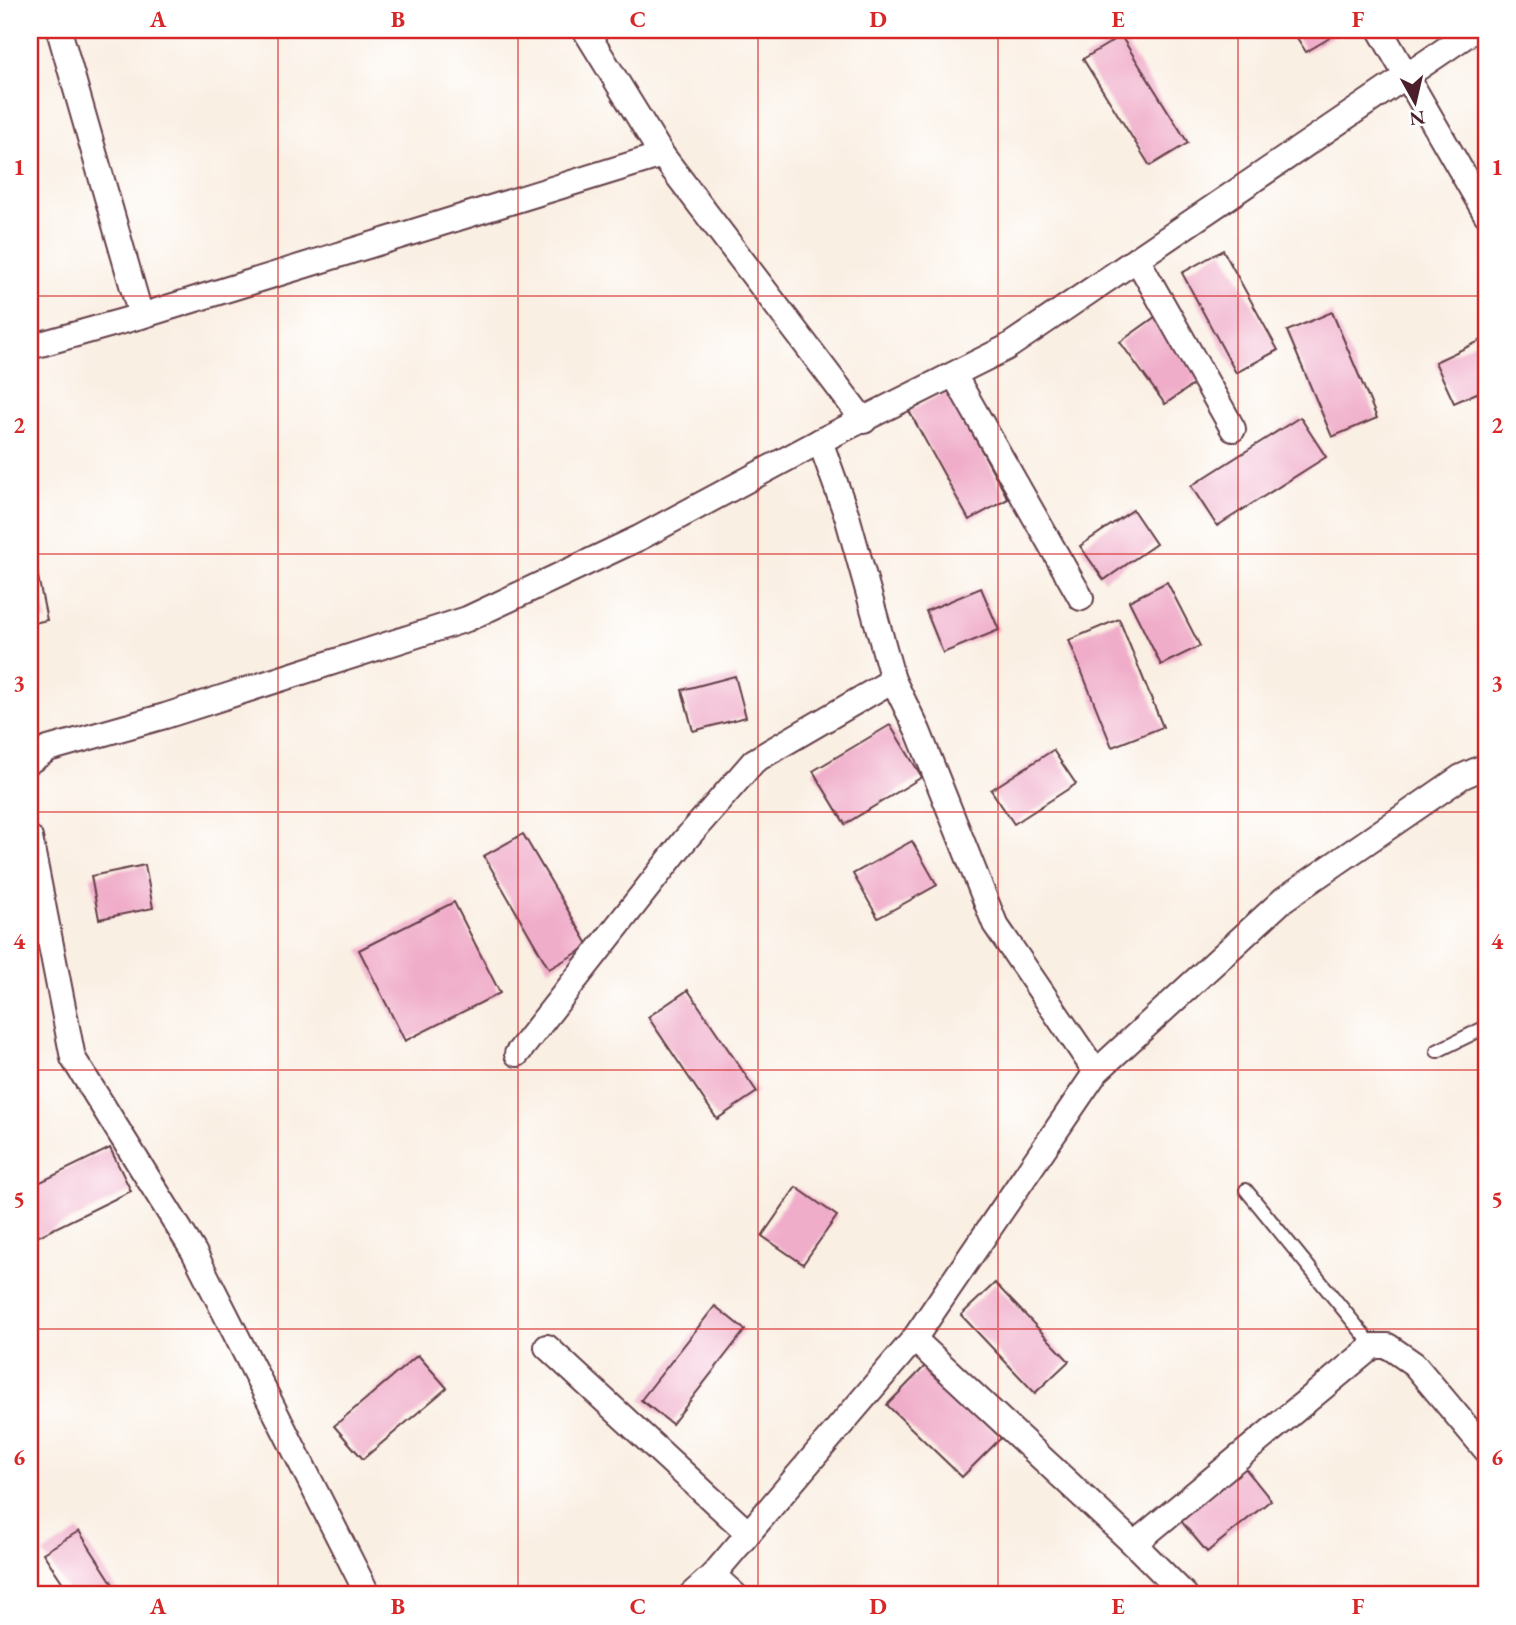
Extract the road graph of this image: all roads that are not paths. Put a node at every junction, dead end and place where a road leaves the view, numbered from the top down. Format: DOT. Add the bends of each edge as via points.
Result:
graph roads {
  1 [pos="59,30"];
  2 [pos="585,30"];
  3 [pos="1380,30"];
  4 [pos="1474,30"];
  5 [pos="1406,75"];
  6 [pos="662,155"];
  7 [pos="1486,214"];
  8 [pos="1138,259"];
  9 [pos="141,316"];
  10 [pos="30,346"];
  11 [pos="954,375"];
  12 [pos="864,421"];
  13 [pos="1233,429"];
  14 [pos="820,440"];
  15 [pos="1081,598"];
  16 [pos="893,680"];
  17 [pos="30,761"];
  18 [pos="1486,766"];
  19 [pos="30,838"];
  20 [pos="1486,1027"];
  21 [pos="1437,1051"];
  22 [pos="517,1054"];
  23 [pos="1096,1072"];
  24 [pos="1245,1189"];
  25 [pos="914,1339"];
  26 [pos="1373,1346"];
  27 [pos="547,1348"];
  28 [pos="1486,1450"];
  29 [pos="748,1533"];
  30 [pos="1134,1544"];
  31 [pos="713,1575"];
  32 [pos="368,1595"];
  33 [pos="691,1595"];
  34 [pos="735,1595"];
  35 [pos="1185,1595"];
  1 -- 9 [label="street"];
  2 -- 6 [label="street"];
  3 -- 5 [label="street"];
  4 -- 5 [label="street"];
  5 -- 7 [label="street"];
  5 -- 8 [label="street"];
  6 -- 9 [label="street"];
  6 -- 12 [label="street"];
  8 -- 11 [label="street" via="1006,348"];
  8 -- 13 [label="street"];
  9 -- 10 [label="street"];
  11 -- 12 [label="street"];
  11 -- 15 [label="street"];
  12 -- 14 [label="street"];
  14 -- 16 [label="street" via="847,516"];
  14 -- 17 [label="street" via="639,538 467,619 48,750"];
  16 -- 22 [label="street" via="754,761 685,840"];
  16 -- 23 [label="street" via="995,924"];
  18 -- 23 [label="street" via="1461,777 1284,900"];
  19 -- 32 [label="street" via="73,1058 194,1252"];
  20 -- 21 [label="lane"];
  23 -- 25 [label="street"];
  24 -- 26 [label="lane"];
  25 -- 29 [label="street"];
  25 -- 30 [label="street"];
  26 -- 28 [label="street" via="1388,1346 1414,1364"];
  26 -- 30 [label="street"];
  27 -- 29 [label="street"];
  29 -- 31 [label="street"];
  30 -- 35 [label="street"];
  31 -- 33 [label="street"];
  31 -- 34 [label="street"];
}
